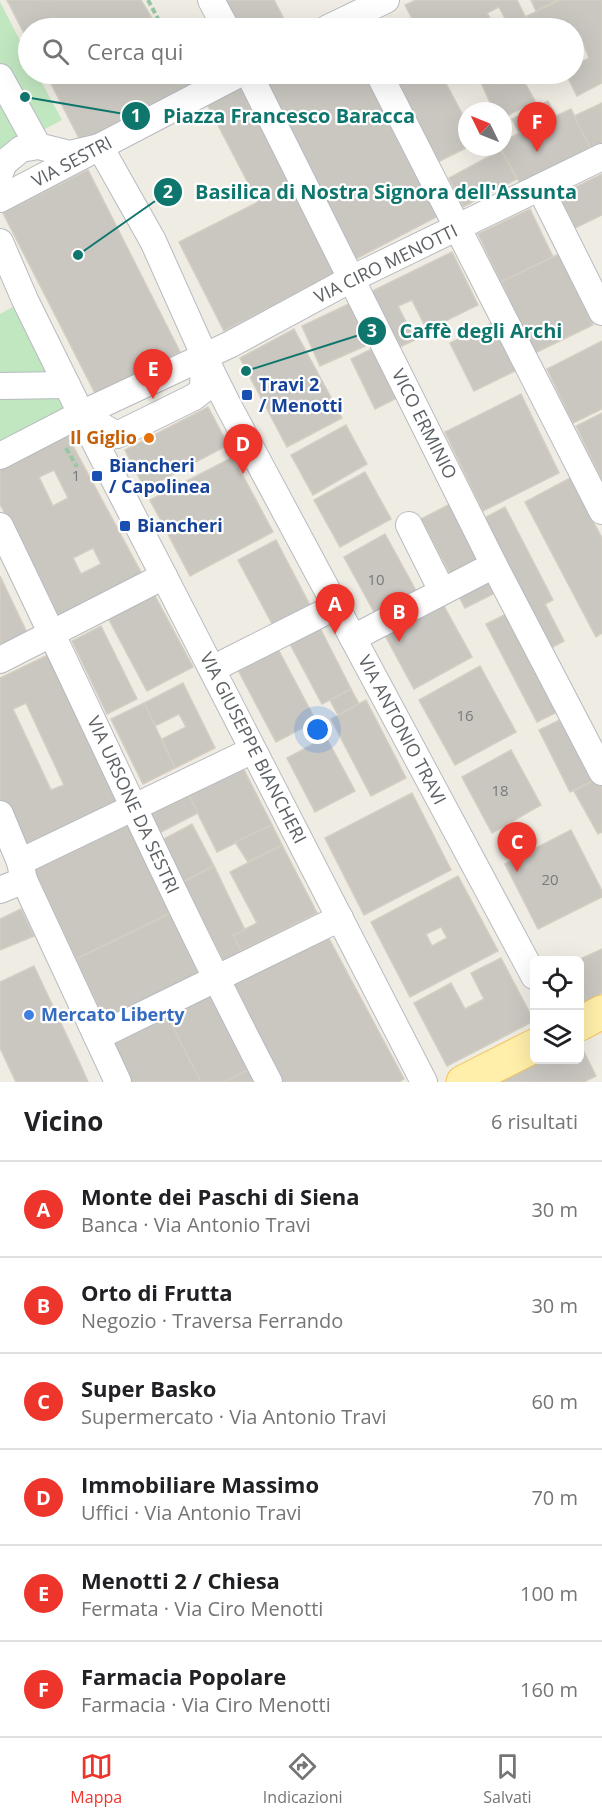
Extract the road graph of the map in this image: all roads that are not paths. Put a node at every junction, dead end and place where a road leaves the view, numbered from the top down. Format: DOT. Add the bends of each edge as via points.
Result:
graph roads {
  1 [pos="212,0"];
  2 [pos="386,0"];
  3 [pos="221,18"];
  4 [pos="344,18"];
  5 [pos="0,77"];
  6 [pos="222,84"];
  7 [pos="254,84"];
  8 [pos="384,84"];
  9 [pos="38,146"];
  10 [pos="100,147"];
  11 [pos="602,158"];
  12 [pos="1,163"];
  13 [pos="540,188"];
  14 [pos="0,199"];
  15 [pos="459,228"];
  16 [pos="0,242"];
  17 [pos="351,279"];
  18 [pos="602,312"];
  19 [pos="204,356"];
  20 [pos="67,385"];
  21 [pos="0,386"];
  22 [pos="81,414"];
  23 [pos="0,456"];
  24 [pos="602,511"];
  25 [pos="408,525"];
  26 [pos="0,526"];
  27 [pos="494,565"];
  28 [pos="164,576"];
  29 [pos="442,591"];
  30 [pos="335,607"];
  31 [pos="53,634"];
  32 [pos="353,638"];
  33 [pos="0,660"];
  34 [pos="212,669"];
  35 [pos="254,750"];
  36 [pos="602,772"];
  37 [pos="133,806"];
  38 [pos="0,814"];
  39 [pos="14,856"];
  40 [pos="0,890"];
  41 [pos="340,918"];
  42 [pos="530,969"];
  43 [pos="215,979"];
  44 [pos="602,1012"];
  45 [pos="584,1021"];
  46 [pos="97,1037"];
  47 [pos="530,1048"];
  48 [pos="118,1082"];
  49 [pos="269,1082"];
  50 [pos="424,1082"];
  51 [pos="463,1082"];
  1 -- 3 [label="street"];
  2 -- 4 [label="street"];
  5 -- 9 [label="street"];
  6 -- 10 [label="street, VIA SESTRI" via="166,117"];
  7 -- 17 [label="street, VICO ERMINIO"];
  8 -- 15 [label="street"];
  9 -- 10 [label="street" via="70,154"];
  9 -- 12 [label="street" via="21,149"];
  10 -- 14 [label="street, VIA SESTRI"];
  10 -- 19 [label="street, VIA ANTONIO TRAVI" via="153,241"];
  11 -- 13 [label="street, VIA CIRO MENOTTI"];
  13 -- 15 [label="street, VIA CIRO MENOTTI"];
  13 -- 18 [label="street"];
  15 -- 17 [label="street, VIA CIRO MENOTTI"];
  15 -- 24 [label="street"];
  16 -- 20 [label="street, VIA GIUSEPPE BIANCHERI"];
  17 -- 19 [label="street, VIA CIRO MENOTTI"];
  17 -- 27 [label="street, VICO ERMINIO"];
  19 -- 22 [label="street, VIA CIRO MENOTTI"];
  19 -- 22 [label="street" via="203,390 117,435"];
  19 -- 30 [label="street, VIA ANTONIO TRAVI"];
  20 -- 21 [label="street"];
  20 -- 22 [label="street, VIA GIUSEPPE BIANCHERI"];
  22 -- 23 [label="street, VIA CIRO MENOTTI"];
  22 -- 28 [label="street, VIA GIUSEPPE BIANCHERI"];
  25 -- 29 [label="street"];
  26 -- 31 [label="street, VIA URSONE DA SESTRI"];
  27 -- 29 [label="street"];
  27 -- 36 [label="street, VICO ERMINIO"];
  28 -- 31 [label="street"];
  28 -- 34 [label="street, VIA GIUSEPPE BIANCHERI"];
  29 -- 32 [label="street"];
  30 -- 32 [label="street, VIA ANTONIO TRAVI"];
  30 -- 34 [label="street"];
  31 -- 33 [label="street"];
  31 -- 37 [label="street, VIA URSONE DA SESTRI"];
  32 -- 42 [label="street, VIA ANTONIO TRAVI"];
  34 -- 35 [label="street, VIA GIUSEPPE BIANCHERI"];
  35 -- 37 [label="street"];
  35 -- 41 [label="street, VIA GIUSEPPE BIANCHERI"];
  37 -- 39 [label="street"];
  37 -- 43 [label="street, VIA URSONE DA SESTRI"];
  38 -- 39 [label="street"];
  39 -- 40 [label="street"];
  39 -- 46 [label="street"];
  41 -- 43 [label="street"];
  41 -- 50 [label="street, VIA GIUSEPPE BIANCHERI"];
  43 -- 46 [label="street"];
  43 -- 49 [label="street, VIA URSONE DA SESTRI"];
  44 -- 45 [label="main road"];
  46 -- 48 [label="street"];
  47 -- 51 [label="main road"];
}
